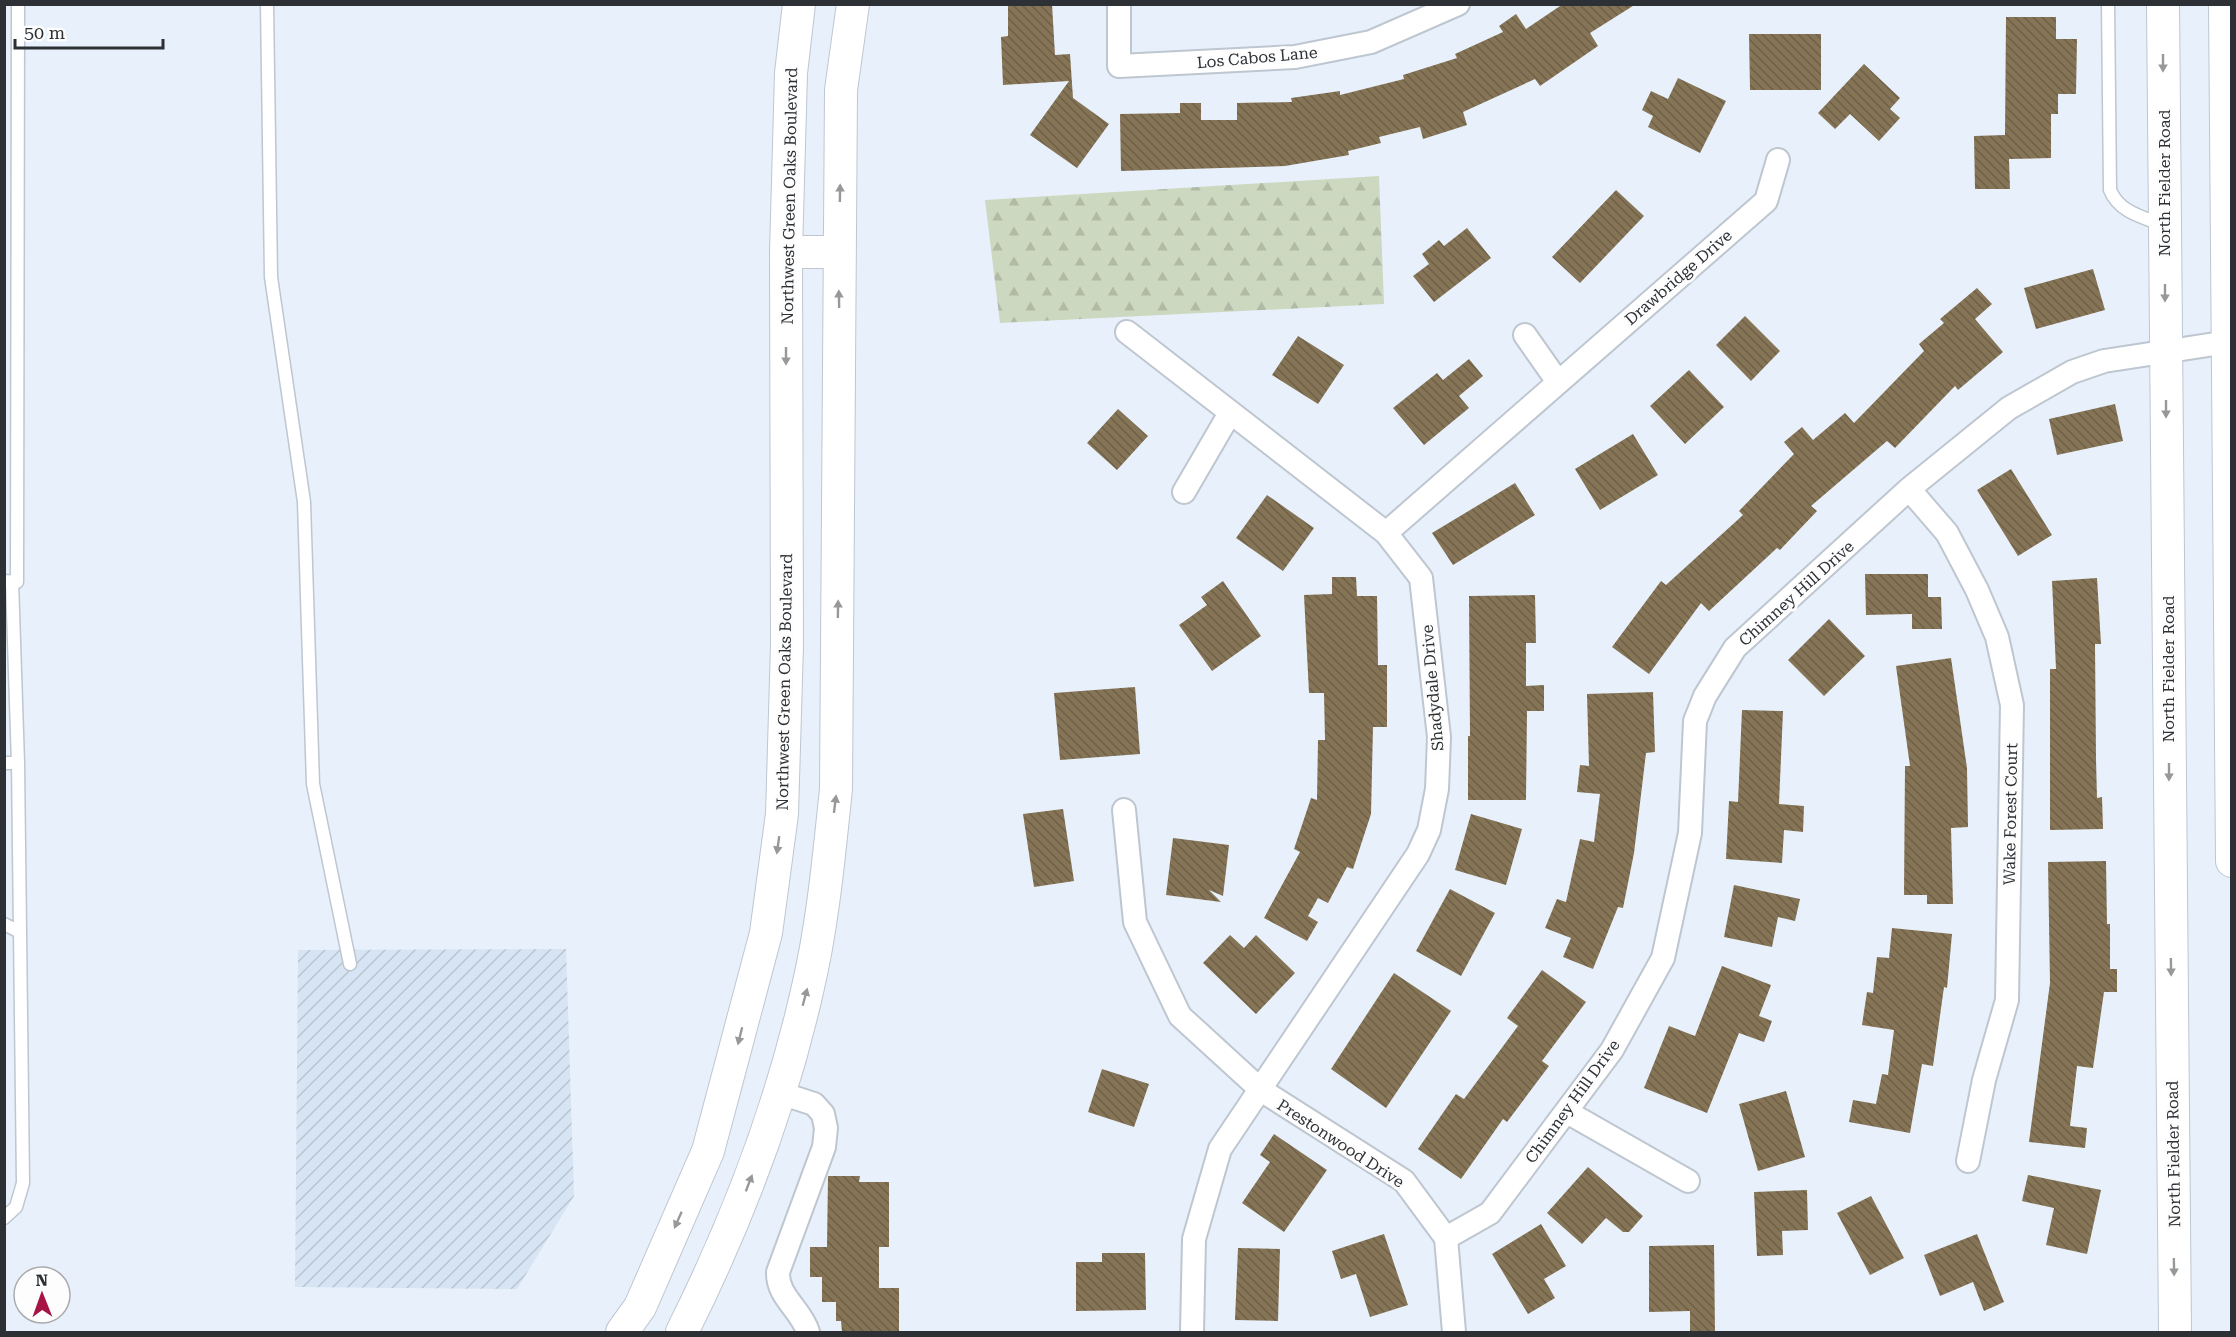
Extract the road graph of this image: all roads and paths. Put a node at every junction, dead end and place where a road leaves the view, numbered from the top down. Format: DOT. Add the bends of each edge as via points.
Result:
graph roads {
  1 [pos="18,4"];
  2 [pos="267,4"];
  3 [pos="799,4"];
  4 [pos="853,4"];
  5 [pos="1119,4"];
  6 [pos="1458,4"];
  7 [pos="2108,4"];
  8 [pos="2163,4"];
  9 [pos="2225,4"];
  10 [pos="1778,160"];
  11 [pos="2164,225"];
  12 [pos="786,252"];
  13 [pos="839,252"];
  14 [pos="1127,332"];
  15 [pos="1525,335"];
  16 [pos="2228,342"];
  17 [pos="2165,350"];
  18 [pos="1558,382"];
  19 [pos="1230,413"];
  20 [pos="1909,489"];
  21 [pos="1184,492"];
  22 [pos="1386,533"];
  23 [pos="8,581"];
  24 [pos="9,652"];
  25 [pos="4,763"];
  26 [pos="18,763"];
  27 [pos="1124,810"];
  28 [pos="2232,861"];
  29 [pos="4,924"];
  30 [pos="20,932"];
  31 [pos="351,964"];
  32 [pos="1261,1090"];
  33 [pos="780,1093"];
  34 [pos="1568,1112"];
  35 [pos="1968,1161"];
  36 [pos="1688,1181"];
  37 [pos="4,1218"];
  38 [pos="1446,1238"];
  39 [pos="622,1332"];
  40 [pos="682,1332"];
  41 [pos="808,1332"];
  42 [pos="1192,1332"];
  43 [pos="1454,1332"];
  44 [pos="2175,1332"];
  1 -- 23 [label="lane" via="17,582"];
  2 -- 31 [label="lane" via="270,277 304,502 313,784"];
  3 -- 12 [label="main road, Northwest Green Oaks Boulevard" via="791,73"];
  13 -- 4 [label="main road, one-way" via="841,90"];
  5 -- 6 [label="street, Los Cabos Lane" via="1119,66 1295,57 1371,42"];
  7 -- 11 [label="lane" via="2110,189 2115,202 2128,211"];
  8 -- 11 [label="main road, North Fielder Road, one-way"];
  9 -- 16 [label="main road"];
  10 -- 18 [label="street, Drawbridge Drive" via="1766,201"];
  11 -- 17 [label="main road, North Fielder Road, one-way"];
  12 -- 13 [label="main road"];
  12 -- 39 [label="main road, Northwest Green Oaks Boulevard, one-way" via="787,657 782,814 766,933 708,1151 639,1307"];
  33 -- 13 [label="main road, one-way" via="808,986 836,789"];
  14 -- 19 [label="street, Shadydale Drive"];
  15 -- 18 [label="street"];
  16 -- 17 [label="street, Chimney Hill Drive"];
  16 -- 28 [label="main road"];
  17 -- 20 [label="street, Chimney Hill Drive" via="2072,372 2009,408"];
  17 -- 44 [label="main road, North Fielder Road, one-way"];
  18 -- 22 [label="street, Drawbridge Drive"];
  19 -- 21 [label="street"];
  19 -- 22 [label="street, Shadydale Drive"];
  20 -- 34 [label="street, Chimney Hill Drive" via="1735,648 1705,696 1695,721 1690,833 1663,958 1612,1050"];
  20 -- 35 [label="street, Wake Forest Court" via="1947,533 1977,590 1997,637 2012,705 2007,1000 1984,1080"];
  22 -- 32 [label="street, Shadydale Drive" via="1421,578 1439,737 1437,789 1429,830 1418,854"];
  23 -- 24 [label="lane"];
  24 -- 26 [label="lane"];
  25 -- 26 [label="lane"];
  26 -- 30 [label="lane"];
  27 -- 32 [label="street, Prestonwood Drive" via="1135,922 1180,1016"];
  29 -- 30 [label="lane"];
  30 -- 37 [label="lane" via="23,1183 16,1207"];
  32 -- 38 [label="street, Prestonwood Drive" via="1404,1181"];
  32 -- 42 [label="street, Shadydale Drive" via="1221,1149 1194,1239"];
  40 -- 33 [label="main road, one-way" via="721,1255"];
  33 -- 41 [label="street" via="811,1102 823,1114 826,1135 777,1279"];
  34 -- 36 [label="street"];
  34 -- 38 [label="street, Chimney Hill Drive" via="1490,1213"];
  38 -- 43 [label="street"];
}
